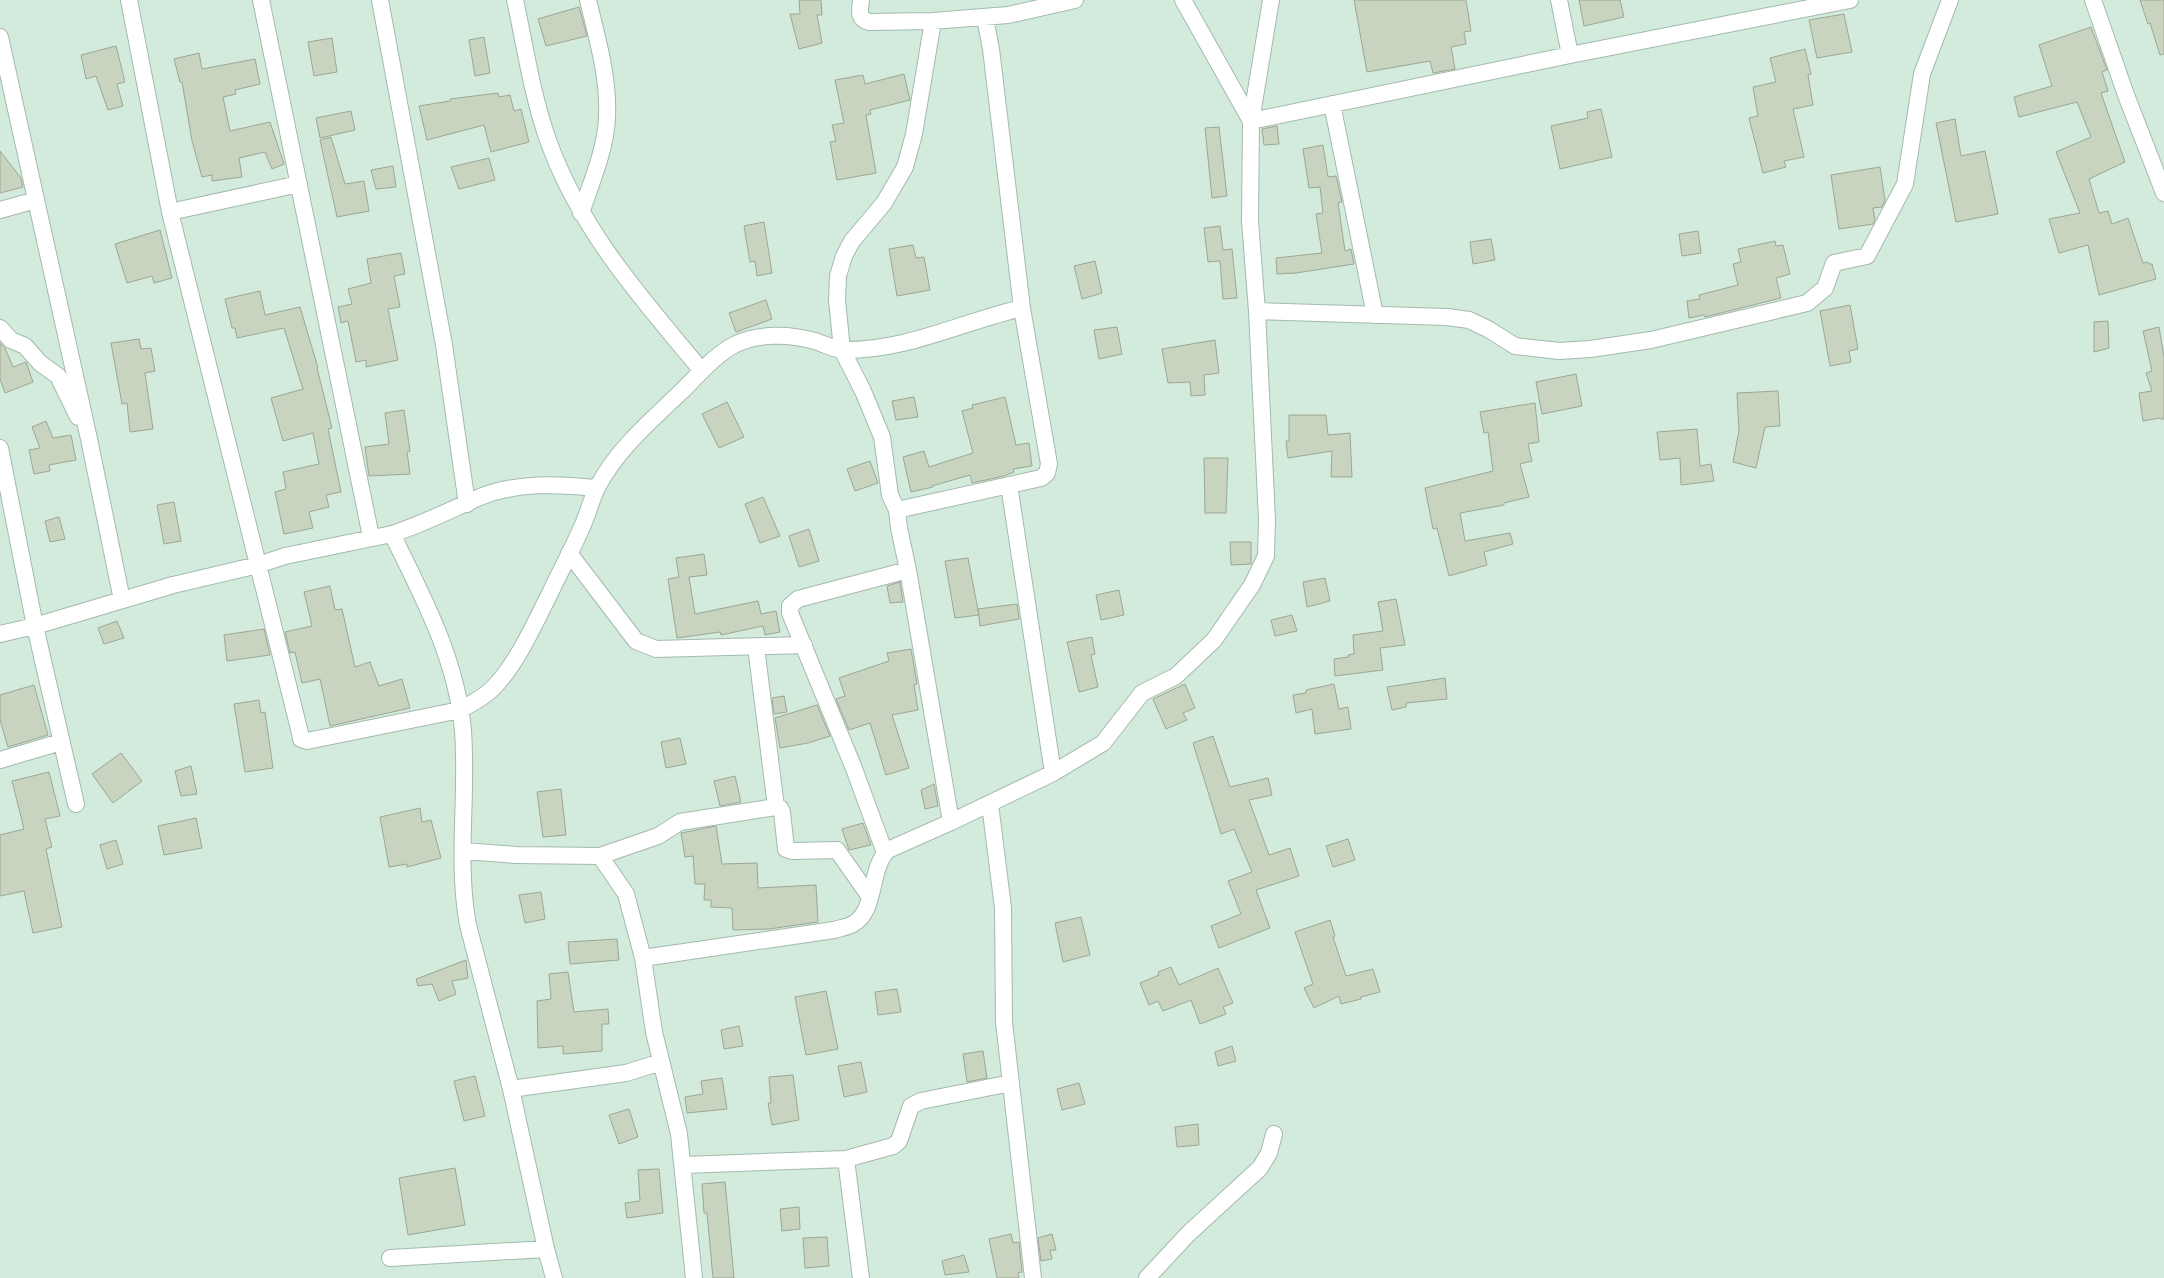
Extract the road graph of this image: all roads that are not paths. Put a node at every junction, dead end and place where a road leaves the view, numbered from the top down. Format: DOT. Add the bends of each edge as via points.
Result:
graph roads {
  1 [pos="129,0"];
  2 [pos="261,0"];
  3 [pos="380,0"];
  4 [pos="514,0"];
  5 [pos="588,0"];
  6 [pos="861,0"];
  7 [pos="1075,0"];
  8 [pos="1183,0"];
  9 [pos="1271,0"];
  10 [pos="1559,0"];
  11 [pos="1847,0"];
  12 [pos="1950,0"];
  13 [pos="2093,0"];
  14 [pos="985,18"];
  15 [pos="933,21"];
  16 [pos="0,37"];
  17 [pos="1570,55"];
  18 [pos="1332,104"];
  19 [pos="1251,121"];
  20 [pos="2160,169"];
  21 [pos="299,184"];
  22 [pos="2164,193"];
  23 [pos="36,200"];
  24 [pos="0,210"];
  25 [pos="170,212"];
  26 [pos="581,213"];
  27 [pos="1022,308"];
  28 [pos="1258,311"];
  29 [pos="1375,316"];
  30 [pos="0,328"];
  31 [pos="842,350"];
  32 [pos="702,371"];
  33 [pos="89,439"];
  34 [pos="0,448"];
  35 [pos="1009,485"];
  36 [pos="597,488"];
  37 [pos="467,504"];
  38 [pos="897,510"];
  39 [pos="392,534"];
  40 [pos="371,537"];
  41 [pos="569,553"];
  42 [pos="258,565"];
  43 [pos="908,570"];
  44 [pos="122,600"];
  45 [pos="35,626"];
  46 [pos="0,634"];
  47 [pos="804,645"];
  48 [pos="756,647"];
  49 [pos="460,710"];
  50 [pos="61,742"];
  51 [pos="0,760"];
  52 [pos="1053,773"];
  53 [pos="76,804"];
  54 [pos="990,804"];
  55 [pos="776,807"];
  56 [pos="951,822"];
  57 [pos="464,851"];
  58 [pos="885,853"];
  59 [pos="600,856"];
  60 [pos="870,897"];
  61 [pos="643,958"];
  62 [pos="661,1062"];
  63 [pos="1011,1083"];
  64 [pos="511,1089"];
  65 [pos="1274,1134"];
  66 [pos="846,1158"];
  67 [pos="684,1165"];
  68 [pos="546,1249"];
  69 [pos="390,1258"];
  70 [pos="554,1278"];
  71 [pos="694,1278"];
  72 [pos="861,1278"];
  73 [pos="1033,1278"];
  74 [pos="1147,1278"];
  1 -- 25 [label="street"];
  2 -- 21 [label="street"];
  3 -- 37 [label="street" via="444,345"];
  4 -- 26 [label="street" via="547,138"];
  5 -- 26 [label="street" via="603,65 607,117 602,146"];
  6 -- 15 [label="street" via="860,15 869,22"];
  7 -- 14 [label="street" via="1008,16"];
  8 -- 19 [label="street"];
  9 -- 19 [label="street"];
  10 -- 17 [label="street"];
  11 -- 17 [label="street"];
  12 -- 29 [label="street" via="1922,74 1905,184 1867,256 1834,263 1824,288 1807,303 1651,340 1559,351 1515,346 1469,320"];
  13 -- 20 [label="street" via="2126,94"];
  14 -- 15 [label="street"];
  14 -- 27 [label="street" via="992,49"];
  15 -- 31 [label="street" via="914,134 905,166 884,203 852,241 838,276"];
  16 -- 23 [label="street"];
  17 -- 18 [label="street"];
  18 -- 19 [label="street"];
  18 -- 29 [label="street"];
  19 -- 28 [label="street" via="1250,221"];
  20 -- 22 [label="street"];
  21 -- 25 [label="street"];
  21 -- 40 [label="street"];
  23 -- 24 [label="street"];
  23 -- 33 [label="street"];
  25 -- 42 [label="street"];
  26 -- 32 [label="street" via="624,276"];
  27 -- 31 [label="street" via="902,344"];
  27 -- 35 [label="street" via="1049,464 1047,473 1041,478"];
  28 -- 29 [label="street"];
  28 -- 52 [label="street" via="1266,556 1252,585 1214,640 1176,676 1142,692 1103,743"];
  30 -- 33 [label="street" via="58,376"];
  31 -- 32 [label="street" via="804,338 778,335 756,338 720,354"];
  31 -- 38 [label="street" via="882,437 890,495"];
  32 -- 36 [label="street" via="638,434"];
  33 -- 44 [label="street"];
  34 -- 45 [label="street"];
  35 -- 38 [label="street"];
  35 -- 52 [label="street"];
  36 -- 37 [label="street" via="560,484 524,486 480,497"];
  36 -- 41 [label="street"];
  37 -- 39 [label="street"];
  38 -- 43 [label="street"];
  39 -- 40 [label="street"];
  39 -- 49 [label="street" via="438,632"];
  40 -- 42 [label="street"];
  41 -- 48 [label="street" via="636,641 656,649"];
  41 -- 49 [label="street" via="517,656 493,689"];
  42 -- 44 [label="street"];
  42 -- 49 [label="street" via="301,738 307,741"];
  43 -- 47 [label="street" via="798,599 790,606 790,613"];
  43 -- 56 [label="street"];
  44 -- 45 [label="street"];
  45 -- 46 [label="street"];
  45 -- 50 [label="street"];
  47 -- 48 [label="street"];
  47 -- 58 [label="street"];
  48 -- 55 [label="street"];
  49 -- 57 [label="street" via="465,777"];
  50 -- 51 [label="street"];
  50 -- 53 [label="street"];
  52 -- 54 [label="street"];
  54 -- 56 [label="street"];
  54 -- 63 [label="street" via="1003,908 1002,994"];
  55 -- 59 [label="street" via="680,822 658,836"];
  55 -- 60 [label="street" via="782,812 786,849 792,852 837,850"];
  56 -- 58 [label="street"];
  57 -- 59 [label="street"];
  57 -- 64 [label="street" via="463,900"];
  58 -- 60 [label="street" via="881,856"];
  59 -- 61 [label="street" via="626,894"];
  60 -- 61 [label="street" via="864,913 854,924 834,930"];
  61 -- 62 [label="street"];
  62 -- 64 [label="street" via="626,1073"];
  62 -- 67 [label="street"];
  63 -- 66 [label="street" via="921,1101 911,1106 899,1141 892,1146"];
  63 -- 73 [label="street"];
  64 -- 68 [label="street"];
  65 -- 74 [label="street" via="1269,1153 1260,1168 1189,1233"];
  66 -- 67 [label="street"];
  66 -- 72 [label="street"];
  67 -- 71 [label="street"];
  68 -- 69 [label="street"];
  68 -- 70 [label="street"];
}
